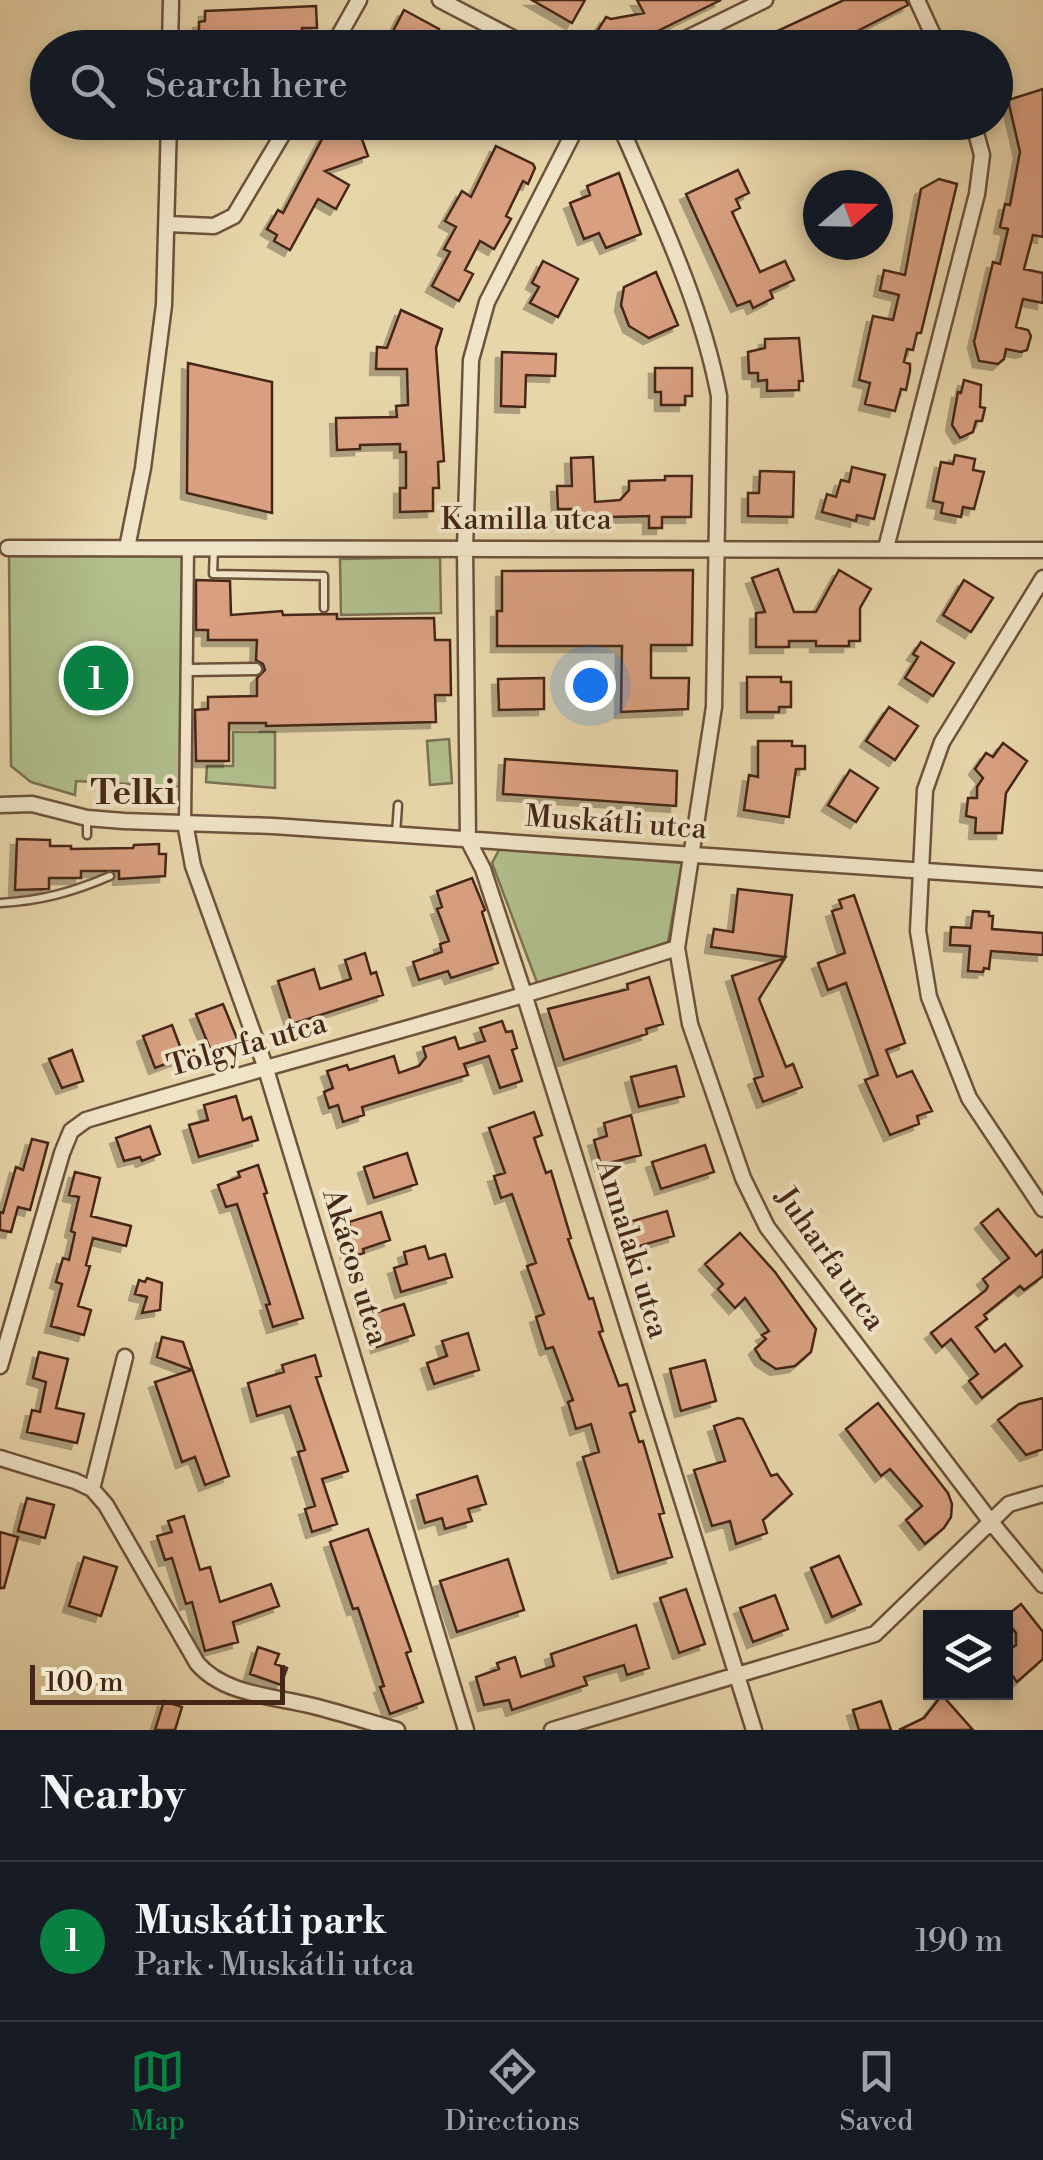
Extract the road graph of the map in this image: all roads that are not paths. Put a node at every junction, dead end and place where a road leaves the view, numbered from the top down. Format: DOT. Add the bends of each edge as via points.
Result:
graph roads {
  1 [pos="171,0"];
  2 [pos="359,0"];
  3 [pos="440,0"];
  4 [pos="765,0"];
  5 [pos="917,0"];
  6 [pos="170,30"];
  7 [pos="342,30"];
  8 [pos="498,30"];
  9 [pos="704,30"];
  10 [pos="931,30"];
  11 [pos="170,140"];
  12 [pos="279,140"];
  13 [pos="570,140"];
  14 [pos="627,140"];
  15 [pos="978,140"];
  16 [pos="168,224"];
  17 [pos="188,547"];
  18 [pos="214,547"];
  19 [pos="8,548"];
  20 [pos="127,548"];
  21 [pos="465,548"];
  22 [pos="718,548"];
  23 [pos="886,548"];
  24 [pos="1043,550"];
  25 [pos="1043,578"];
  26 [pos="324,608"];
  27 [pos="256,669"];
  28 [pos="189,670"];
  29 [pos="0,805"];
  30 [pos="398,805"];
  31 [pos="86,818"];
  32 [pos="185,823"];
  33 [pos="396,834"];
  34 [pos="87,835"];
  35 [pos="468,840"];
  36 [pos="692,857"];
  37 [pos="922,870"];
  38 [pos="110,876"];
  39 [pos="1043,879"];
  40 [pos="0,903"];
  41 [pos="676,948"];
  42 [pos="525,997"];
  43 [pos="266,1066"];
  44 [pos="1043,1209"];
  45 [pos="125,1358"];
  46 [pos="0,1366"];
  47 [pos="0,1458"];
  48 [pos="92,1489"];
  49 [pos="1043,1494"];
  50 [pos="990,1522"];
  51 [pos="1043,1585"];
  52 [pos="736,1678"];
  53 [pos="397,1730"];
  54 [pos="466,1730"];
  55 [pos="552,1730"];
  56 [pos="754,1730"];
  1 -- 6 [label="street"];
  2 -- 7 [label="street"];
  3 -- 8 [label="street"];
  4 -- 9 [label="street"];
  5 -- 10 [label="street"];
  11 -- 16 [label="street"];
  12 -- 16 [label="street" via="234,216 214,226"];
  13 -- 21 [label="street" via="487,302 470,360"];
  14 -- 22 [label="street, Juharfa utca" via="710,348 719,396"];
  15 -- 23 [label="street" via="977,194"];
  16 -- 20 [label="street" via="162,322"];
  17 -- 18 [label="street, Kamilla utca"];
  17 -- 20 [label="street, Kamilla utca"];
  17 -- 28 [label="street"];
  18 -- 21 [label="street, Kamilla utca"];
  18 -- 26 [label="lane" via="214,574 324,576"];
  19 -- 20 [label="street, Kamilla utca"];
  21 -- 22 [label="street, Kamilla utca"];
  21 -- 35 [label="street"];
  22 -- 23 [label="street, Kamilla utca"];
  22 -- 36 [label="street, Juharfa utca" via="714,706"];
  23 -- 24 [label="street, Kamilla utca"];
  25 -- 37 [label="street" via="942,742 926,790"];
  27 -- 28 [label="street"];
  28 -- 32 [label="street"];
  29 -- 31 [label="street, Muskátli utca" via="32,804"];
  30 -- 33 [label="lane"];
  31 -- 32 [label="street, Muskátli utca"];
  31 -- 34 [label="lane"];
  32 -- 33 [label="street, Muskátli utca"];
  32 -- 43 [label="street, Akácos utca" via="193,866"];
  33 -- 35 [label="street, Muskátli utca"];
  35 -- 36 [label="street, Muskátli utca"];
  35 -- 42 [label="street, Annalaki utca"];
  36 -- 37 [label="street, Muskátli utca"];
  36 -- 41 [label="street, Juharfa utca"];
  37 -- 39 [label="street, Muskátli utca"];
  37 -- 44 [label="street" via="918,931 928,998 968,1098"];
  38 -- 40 [label="lane" via="71,892"];
  41 -- 42 [label="street, Tölgyfa utca"];
  41 -- 50 [label="street, Juharfa utca" via="690,1024 743,1178 767,1227"];
  42 -- 43 [label="street, Tölgyfa utca"];
  42 -- 52 [label="street, Annalaki utca"];
  43 -- 46 [label="street, Tölgyfa utca" via="86,1120 71,1131"];
  43 -- 54 [label="street, Akácos utca"];
  45 -- 48 [label="street"];
  47 -- 48 [label="street"];
  48 -- 53 [label="street" via="209,1677"];
  49 -- 50 [label="street" via="1010,1504"];
  50 -- 51 [label="street, Juharfa utca"];
  50 -- 52 [label="street" via="876,1634"];
  52 -- 55 [label="street"];
  52 -- 56 [label="street, Annalaki utca"];
}
